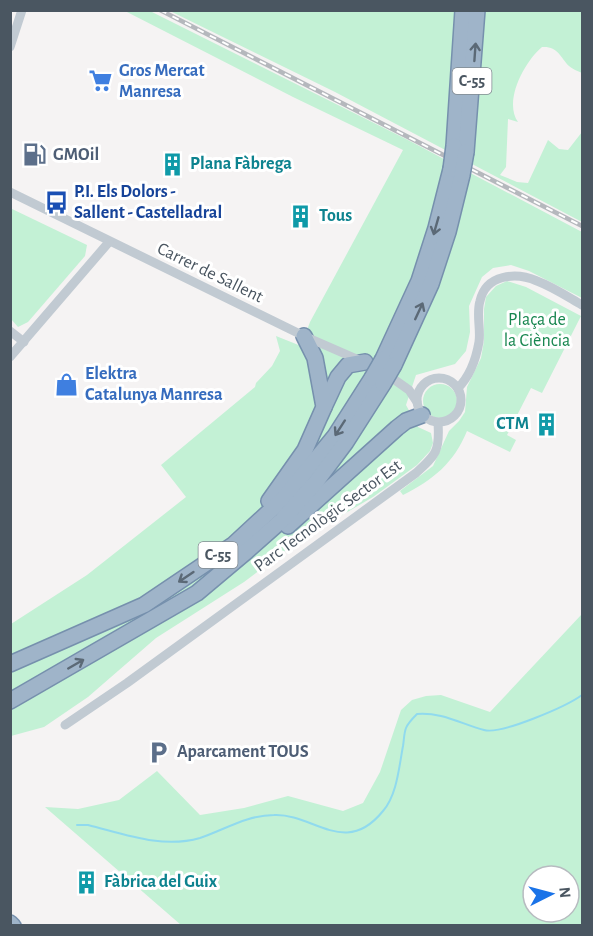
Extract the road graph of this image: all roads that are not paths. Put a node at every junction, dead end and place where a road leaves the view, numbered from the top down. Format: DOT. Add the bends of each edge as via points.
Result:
graph roads {
  1 [pos="22,10"];
  2 [pos="463,10"];
  3 [pos="477,10"];
  4 [pos="10,47"];
  5 [pos="460,149"];
  6 [pos="10,192"];
  7 [pos="109,242"];
  8 [pos="582,305"];
  9 [pos="10,331"];
  10 [pos="304,336"];
  11 [pos="24,342"];
  12 [pos="10,357"];
  13 [pos="365,362"];
  14 [pos="384,381"];
  15 [pos="426,382"];
  16 [pos="458,388"];
  17 [pos="324,407"];
  18 [pos="419,408"];
  19 [pos="438,423"];
  20 [pos="233,545"];
  21 [pos="197,593"];
  22 [pos="10,664"];
  23 [pos="25,693"];
  24 [pos="10,701"];
  25 [pos="10,706"];
  26 [pos="65,725"];
  1 -- 4 [label="street"];
  2 -- 5 [label="highway, C-55"];
  5 -- 3 [label="highway, C-55, one-way"];
  5 -- 14 [label="highway, C-55, bridge" via="448,232 431,284 388,362"];
  6 -- 7 [label="street, Carrer de Sallent"];
  7 -- 10 [label="street, Carrer de Sallent"];
  7 -- 11 [label="street"];
  8 -- 16 [label="street" via="524,277 501,277 489,284 480,299 479,341 472,369"];
  9 -- 11 [label="street"];
  10 -- 13 [label="street, Carrer de Sallent"];
  10 -- 17 [label="highway" via="315,358"];
  11 -- 12 [label="street"];
  13 -- 14 [label="street, Carrer de Sallent"];
  13 -- 17 [label="highway" via="348,365"];
  14 -- 15 [label="street, Carrer de Sallent"];
  14 -- 18 [label="street, Carrer de Sallent" via="409,390"];
  14 -- 20 [label="highway, C-55, one-way" via="284,498"];
  14 -- 21 [label="highway, C-55" via="346,442 297,504"];
  15 -- 16 [label="street" via="441,378"];
  15 -- 18 [label="street" via="420,389"];
  16 -- 19 [label="street" via="460,410 453,418"];
  17 -- 20 [label="highway" via="305,450"];
  18 -- 19 [label="street" via="429,421"];
  18 -- 21 [label="highway" via="236,572"];
  19 -- 26 [label="street, Parc Tecnològic Sector Est" via="434,457 416,473"];
  20 -- 22 [label="highway, C-55, one-way" via="144,605"];
  23 -- 21 [label="highway, C-55, one-way"];
  23 -- 24 [label="highway, C-55"];
  23 -- 25 [label="highway"];
}
